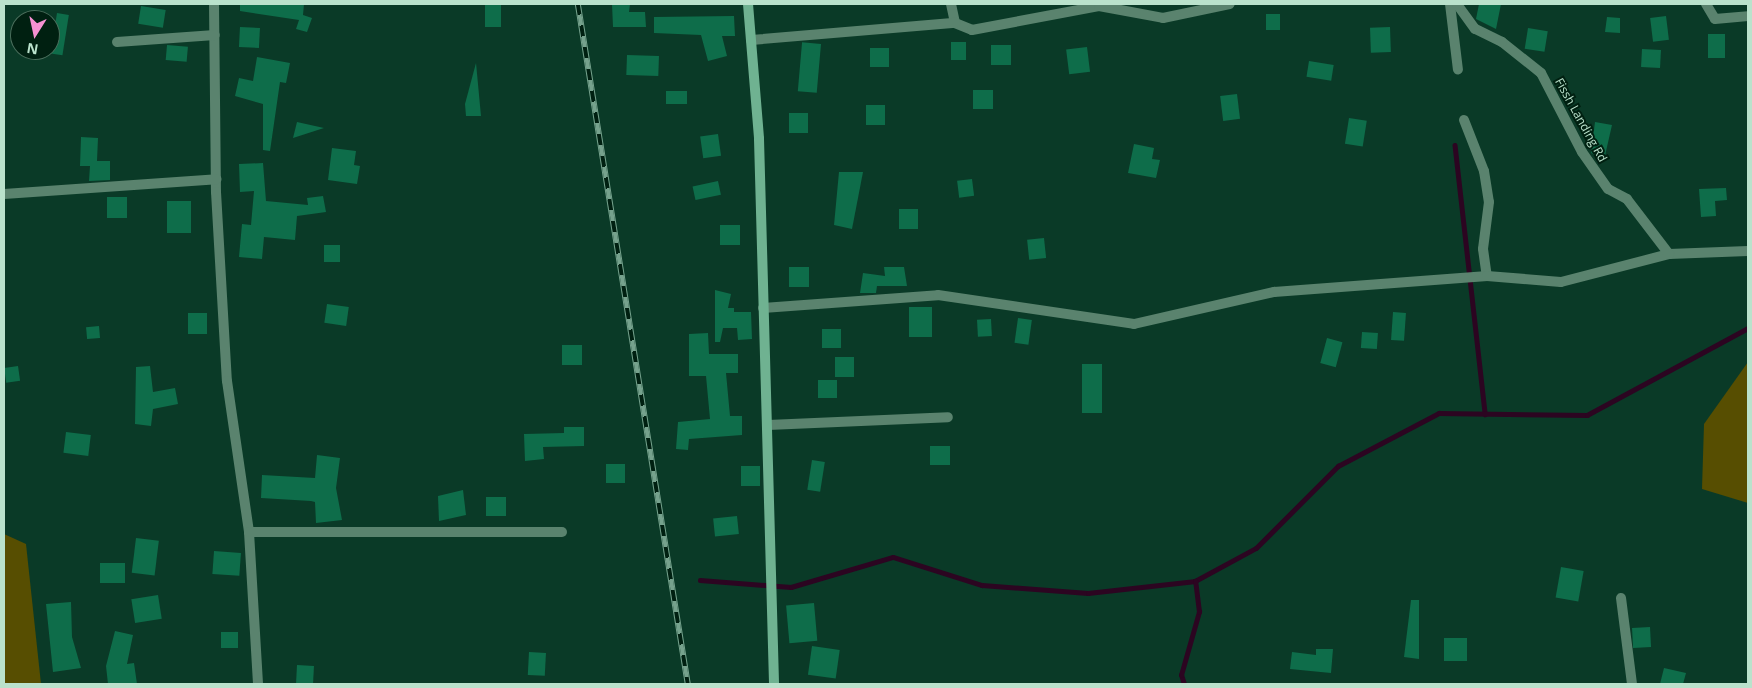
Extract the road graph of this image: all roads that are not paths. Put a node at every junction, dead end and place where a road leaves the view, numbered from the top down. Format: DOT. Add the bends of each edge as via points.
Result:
graph roads {
  1 [pos="214,4"];
  2 [pos="748,4"];
  3 [pos="951,4"];
  4 [pos="1230,4"];
  5 [pos="1450,4"];
  6 [pos="1457,4"];
  7 [pos="1706,4"];
  8 [pos="1748,16"];
  9 [pos="955,22"];
  10 [pos="214,36"];
  11 [pos="751,40"];
  12 [pos="117,42"];
  13 [pos="1458,70"];
  14 [pos="1464,120"];
  15 [pos="216,179"];
  16 [pos="4,194"];
  17 [pos="1748,251"];
  18 [pos="1669,254"];
  19 [pos="1487,276"];
  20 [pos="763,308"];
  21 [pos="948,417"];
  22 [pos="768,425"];
  23 [pos="249,532"];
  24 [pos="562,532"];
  25 [pos="1621,598"];
  26 [pos="258,684"];
  27 [pos="774,684"];
  28 [pos="1632,684"];
  1 -- 10 [label="street"];
  2 -- 11 [label="main road"];
  3 -- 9 [label="street"];
  4 -- 9 [label="street" via="1163,18 1098,6 977,30"];
  5 -- 13 [label="street"];
  6 -- 18 [label="street, Fissh Landing Rd" via="1476,29 1502,42 1541,73 1582,152 1608,189 1627,198"];
  7 -- 8 [label="street" via="1715,19"];
  9 -- 11 [label="street"];
  10 -- 12 [label="street"];
  10 -- 15 [label="street"];
  11 -- 20 [label="main road"];
  14 -- 19 [label="street" via="1484,172 1489,202 1483,249"];
  15 -- 16 [label="street"];
  15 -- 23 [label="street" via="227,381"];
  17 -- 18 [label="street"];
  18 -- 19 [label="street" via="1561,282"];
  19 -- 20 [label="street" via="1274,292 1134,324 938,295"];
  20 -- 22 [label="main road"];
  21 -- 22 [label="street"];
  22 -- 27 [label="main road"];
  23 -- 24 [label="street"];
  23 -- 26 [label="street"];
  25 -- 28 [label="street"];
}
